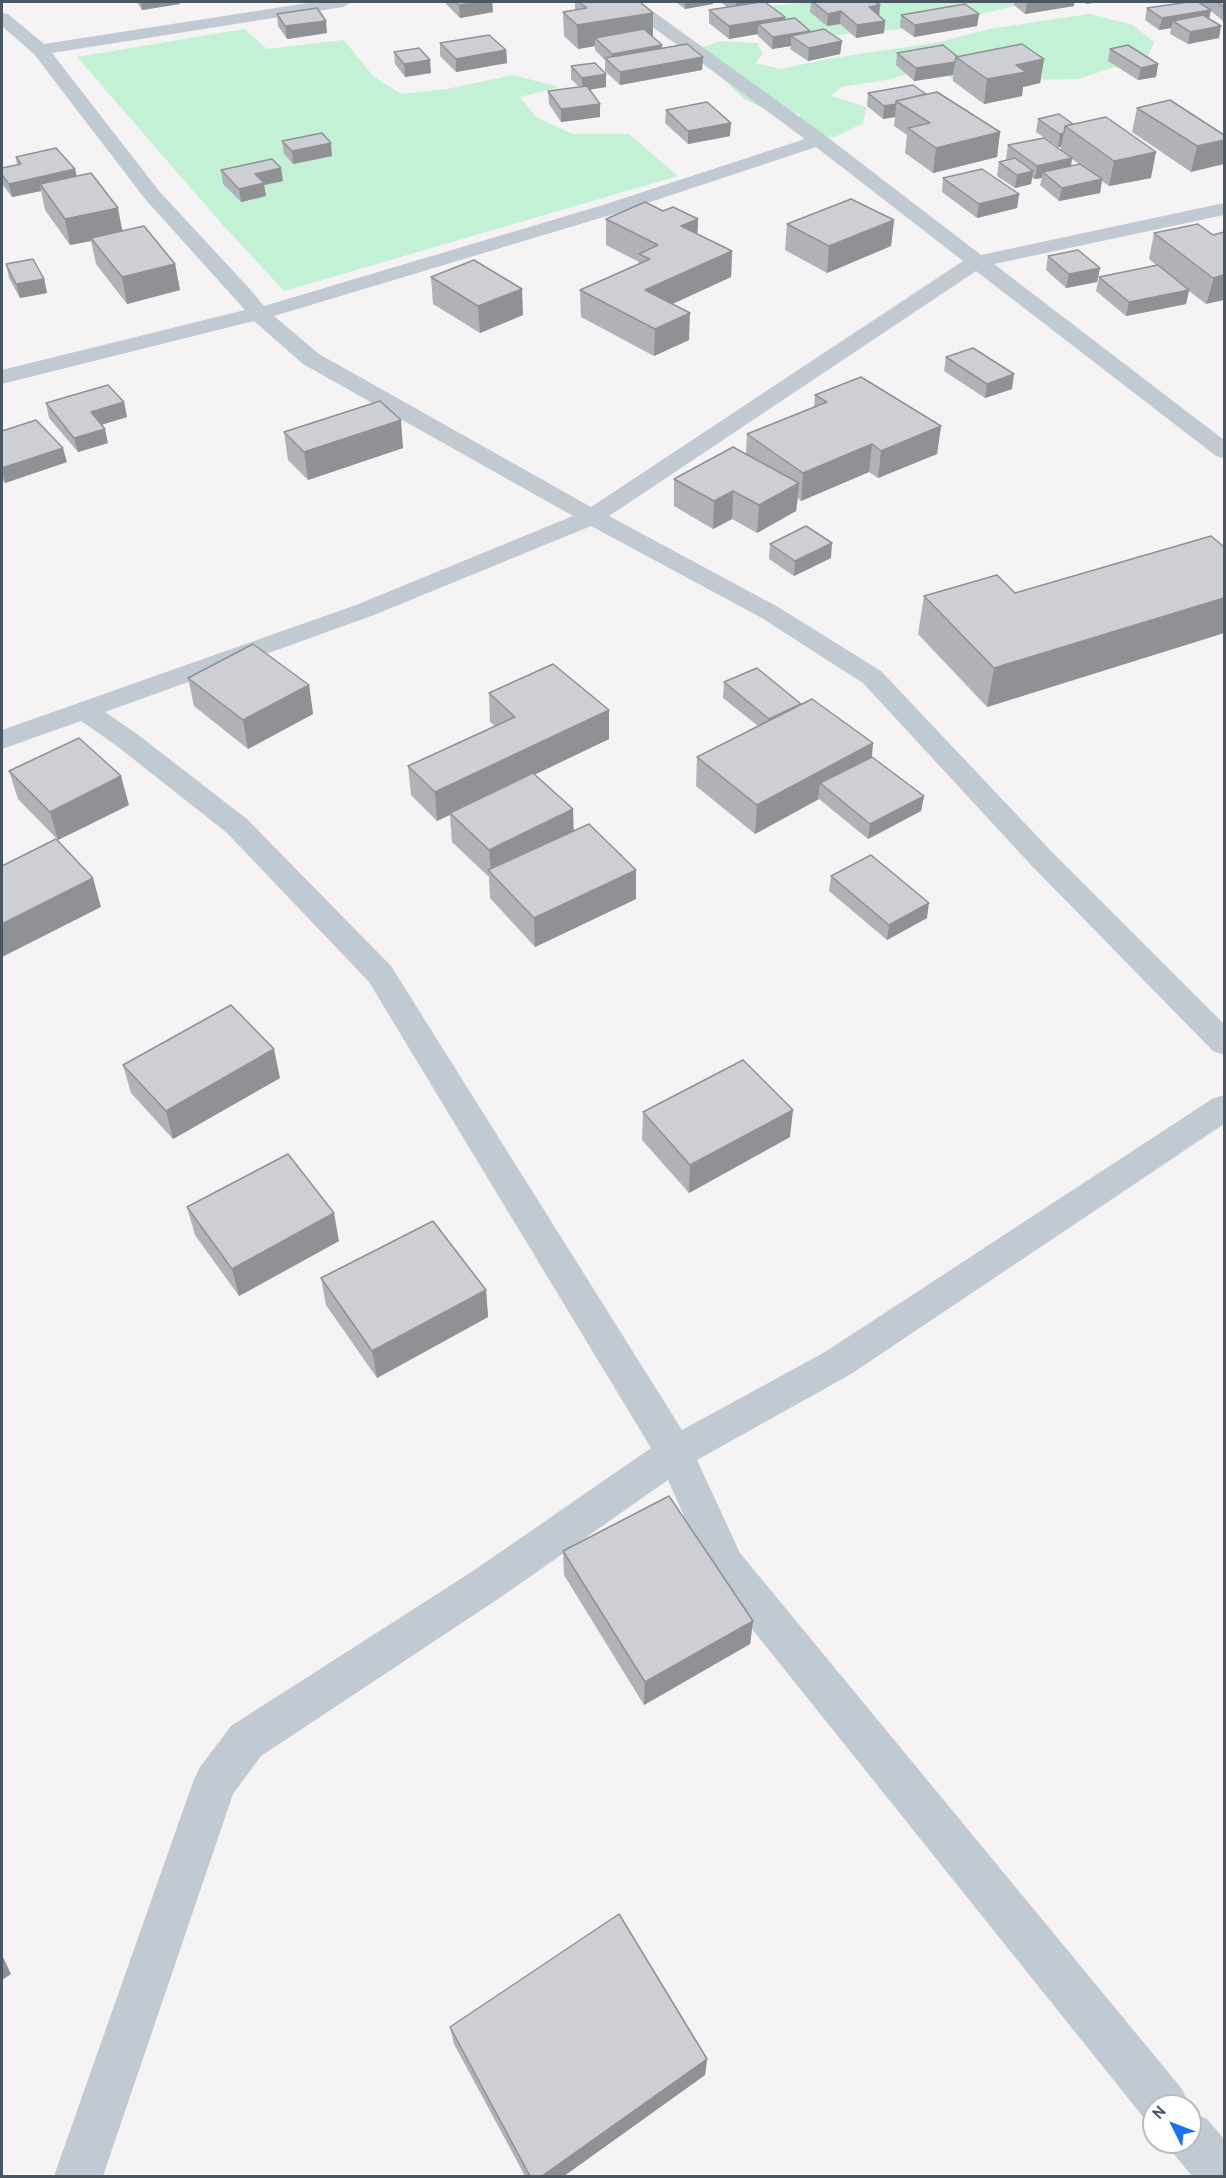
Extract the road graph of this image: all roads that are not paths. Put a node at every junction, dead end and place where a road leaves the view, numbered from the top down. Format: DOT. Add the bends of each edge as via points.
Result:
graph roads {
  1 [pos="343,2"];
  2 [pos="630,2"];
  3 [pos="2,18"];
  4 [pos="40,50"];
  5 [pos="819,140"];
  6 [pos="1224,209"];
  7 [pos="976,262"];
  8 [pos="258,313"];
  9 [pos="2,377"];
  10 [pos="1224,451"];
  11 [pos="592,517"];
  12 [pos="86,712"];
  13 [pos="2,740"];
  14 [pos="1224,1042"];
  15 [pos="1224,1108"];
  16 [pos="675,1454"];
  17 [pos="1155,2094"];
  18 [pos="1202,2151"];
  19 [pos="79,2176"];
  20 [pos="1223,2176"];
  1 -- 4 [label="street"];
  2 -- 5 [label="street"];
  3 -- 4 [label="street"];
  4 -- 8 [label="street" via="152,195"];
  5 -- 7 [label="street"];
  5 -- 8 [label="street" via="610,209"];
  6 -- 7 [label="street"];
  7 -- 10 [label="street"];
  7 -- 11 [label="street"];
  8 -- 9 [label="street"];
  8 -- 11 [label="street" via="311,359"];
  11 -- 12 [label="street" via="365,610"];
  11 -- 14 [label="street" via="768,612 872,678 1041,858"];
  12 -- 13 [label="street"];
  12 -- 16 [label="street" via="237,826 380,974"];
  15 -- 16 [label="street" via="838,1363"];
  16 -- 17 [label="street" via="726,1566"];
  16 -- 19 [label="street" via="487,1584 246,1741 215,1782"];
  18 -- 20 [label="street"];
}
